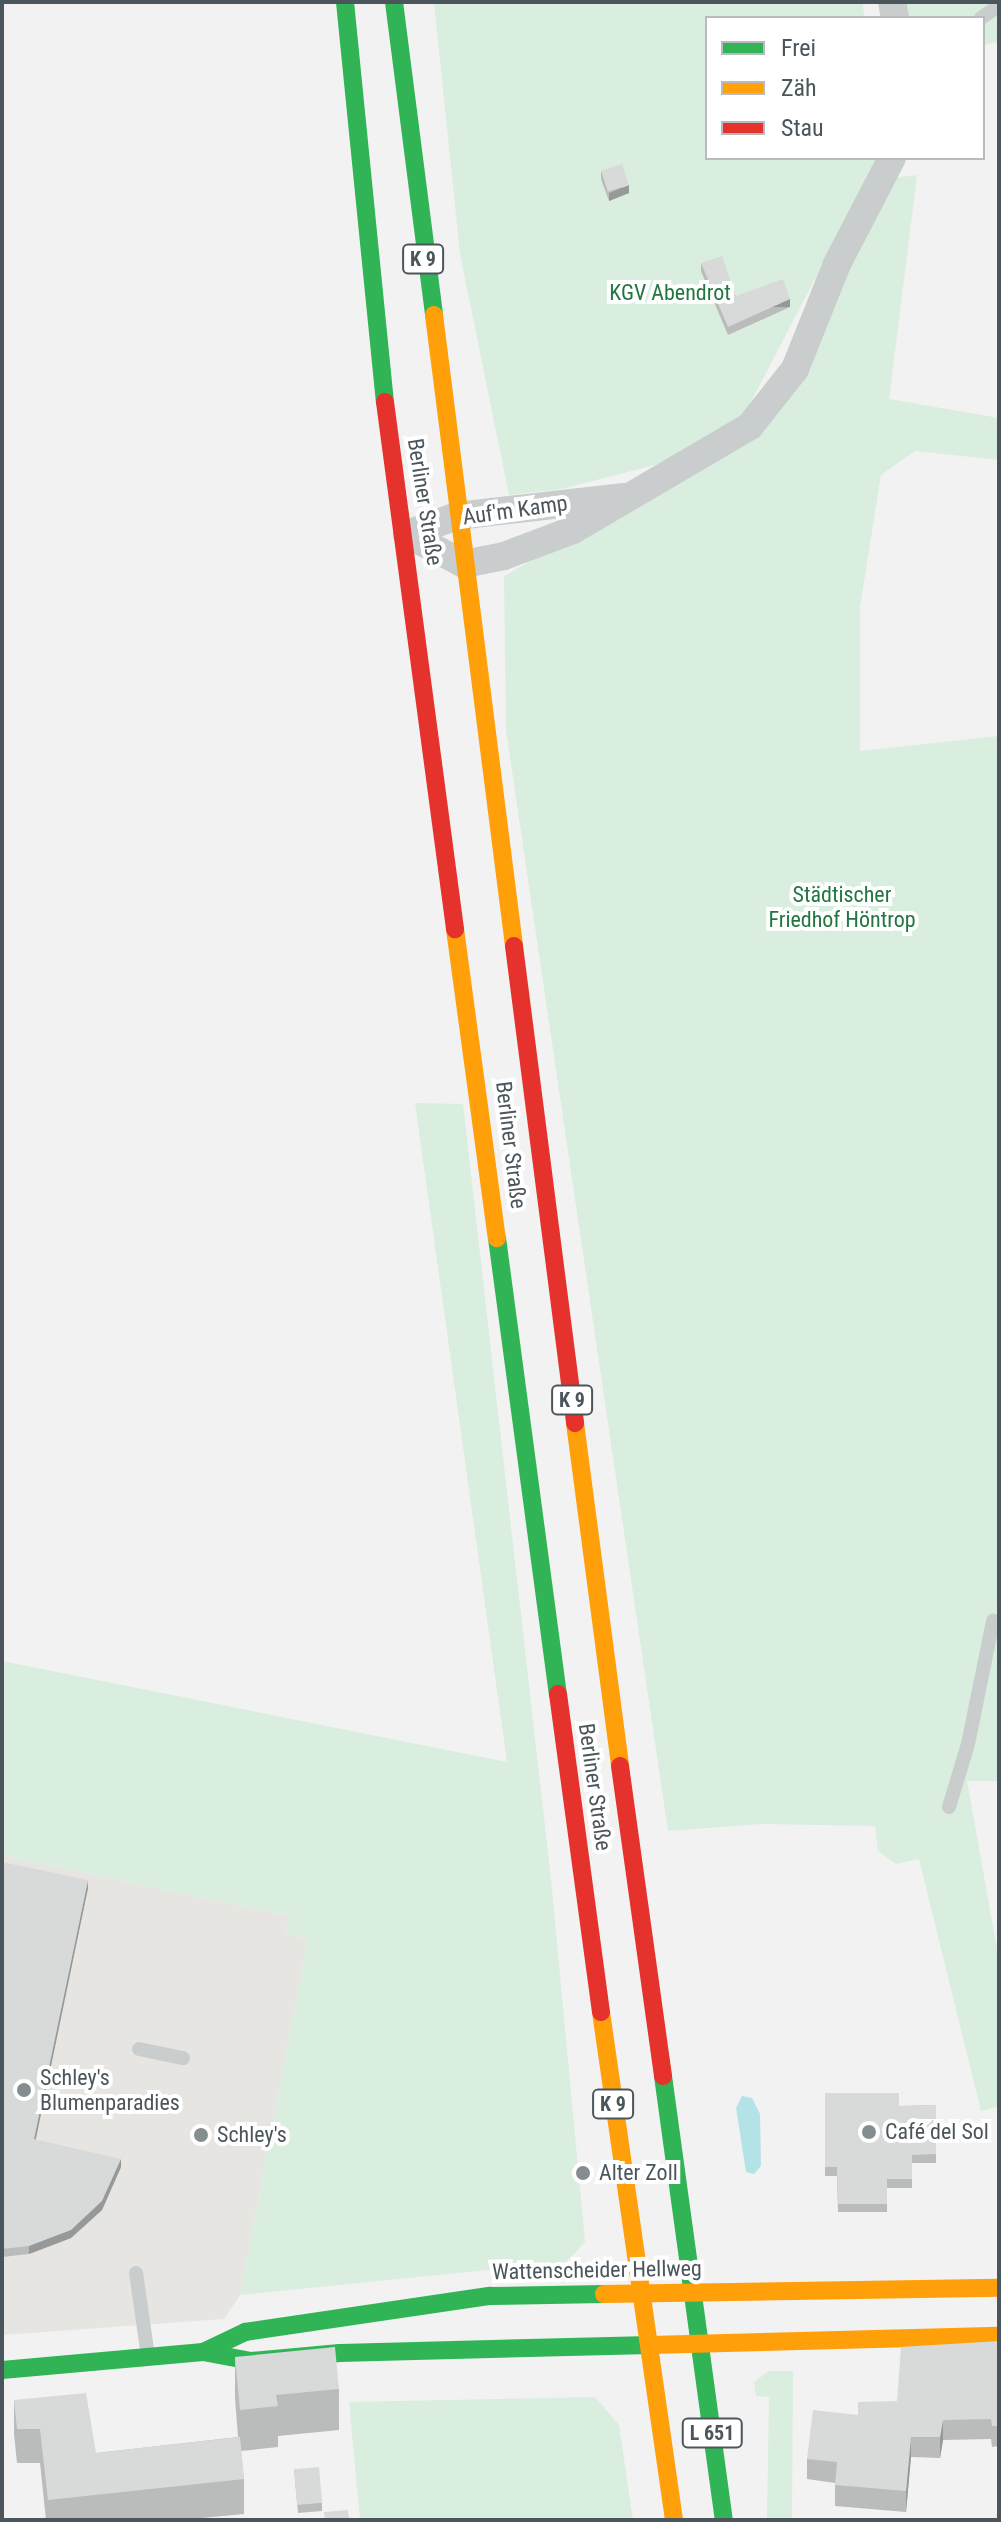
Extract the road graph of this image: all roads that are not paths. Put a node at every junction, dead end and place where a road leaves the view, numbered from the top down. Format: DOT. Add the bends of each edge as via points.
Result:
graph roads {
  1 [pos="345,2"];
  2 [pos="394,2"];
  3 [pos="891,160"];
  4 [pos="632,496"];
  5 [pos="457,516"];
  6 [pos="407,534"];
  7 [pos="464,564"];
  8 [pos="993,1621"];
  9 [pos="949,1807"];
  10 [pos="139,2049"];
  11 [pos="183,2058"];
  12 [pos="136,2273"];
  13 [pos="999,2288"];
  14 [pos="692,2292"];
  15 [pos="640,2293"];
  16 [pos="999,2336"];
  17 [pos="701,2346"];
  18 [pos="646,2347"];
  19 [pos="203,2352"];
  20 [pos="148,2357"];
  21 [pos="2,2370"];
  22 [pos="674,2520"];
  23 [pos="724,2520"];
  1 -- 6 [label="main road, Berliner Straße / K 9" via="383,383"];
  2 -- 5 [label="main road, Berliner Straße / K 9"];
  3 -- 4 [label="street, Auf'm Kamp" via="837,264 795,369 750,426"];
  4 -- 5 [label="street, Auf'm Kamp"];
  4 -- 7 [label="street, Auf'm Kamp" via="573,530 504,556"];
  5 -- 6 [label="street, Auf'm Kamp"];
  5 -- 7 [label="main road, Berliner Straße / K 9"];
  6 -- 7 [label="street, Auf'm Kamp"];
  6 -- 15 [label="main road, Berliner Straße / K 9"];
  7 -- 14 [label="main road, Berliner Straße / K 9"];
  8 -- 9 [label="lane"];
  10 -- 11 [label="lane"];
  12 -- 20 [label="lane"];
  13 -- 14 [label="main road, Wattenscheider Hellweg"];
  14 -- 15 [label="main road, Wattenscheider Hellweg"];
  14 -- 17 [label="main road, L 651"];
  15 -- 18 [label="main road, L 651"];
  15 -- 19 [label="main road, Wattenscheider Hellweg" via="430,2303 245,2332"];
  16 -- 17 [label="main road, Wattenscheider Hellweg"];
  17 -- 18 [label="main road, Wattenscheider Hellweg"];
  17 -- 23 [label="main road, L 651"];
  18 -- 19 [label="main road, Wattenscheider Hellweg" via="340,2353 251,2361"];
  18 -- 22 [label="main road, L 651"];
  19 -- 20 [label="main road, Wattenscheider Hellweg"];
  20 -- 21 [label="main road, Wattenscheider Hellweg"];
}
